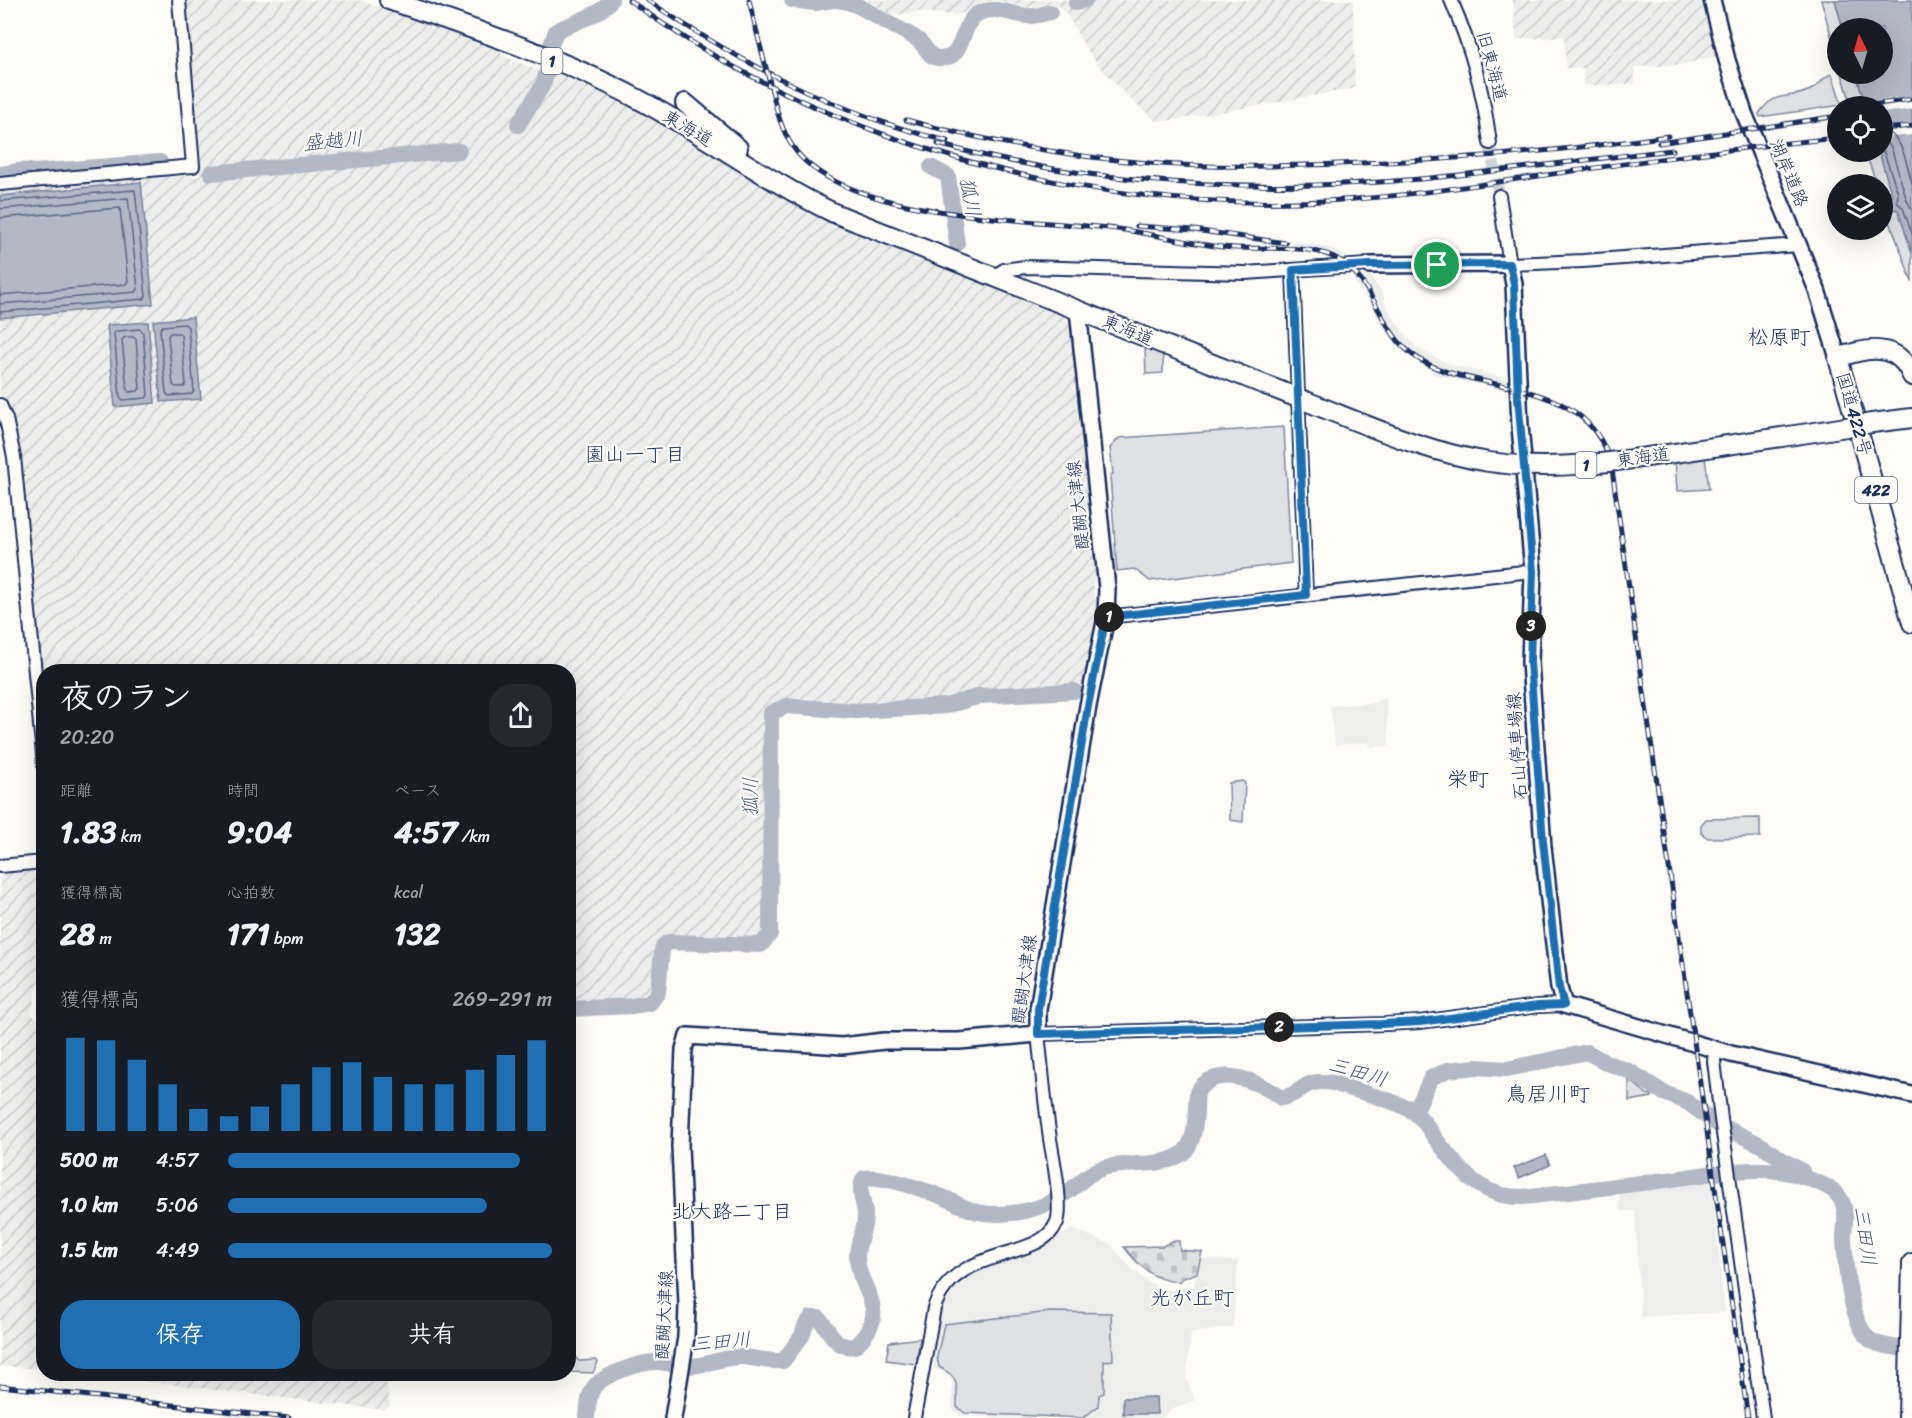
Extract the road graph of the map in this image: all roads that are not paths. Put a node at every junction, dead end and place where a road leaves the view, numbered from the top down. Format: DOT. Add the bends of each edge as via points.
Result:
graph roads {
  1 [pos="179,0"];
  2 [pos="389,0"];
  3 [pos="1451,0"];
  4 [pos="1712,0"];
  5 [pos="685,103"];
  6 [pos="676,121"];
  7 [pos="707,139"];
  8 [pos="1490,143"];
  9 [pos="755,168"];
  10 [pos="0,184"];
  11 [pos="1499,196"];
  12 [pos="1799,245"];
  13 [pos="1510,264"];
  14 [pos="1370,265"];
  15 [pos="1293,270"];
  16 [pos="993,277"];
  17 [pos="1078,310"];
  18 [pos="1838,358"];
  19 [pos="1912,376"];
  20 [pos="1303,400"];
  21 [pos="0,405"];
  22 [pos="1912,418"];
  23 [pos="1533,571"];
  24 [pos="1306,595"];
  25 [pos="1106,617"];
  26 [pos="1912,623"];
  27 [pos="36,684"];
  28 [pos="36,863"];
  29 [pos="0,866"];
  30 [pos="1564,1005"];
  31 [pos="1038,1034"];
  32 [pos="1715,1050"];
  33 [pos="1912,1095"];
  34 [pos="1912,1263"];
  35 [pos="1910,1348"];
  36 [pos="673,1418"];
  37 [pos="914,1418"];
  38 [pos="1763,1418"];
  39 [pos="1908,1418"];
  1 -- 10 [label="street" via="193,166"];
  2 -- 6 [label="highway, 東海道 / 1" via="570,68 623,91"];
  3 -- 8 [label="street, 旧東海道" via="1475,62"];
  4 -- 12 [label="main road, 湖岸道路" via="1744,113"];
  5 -- 6 [label="highway" via="686,117"];
  5 -- 7 [label="highway"];
  5 -- 9 [label="highway" via="735,145"];
  6 -- 7 [label="highway, 東海道 / 1"];
  7 -- 9 [label="highway, 東海道 / 1"];
  9 -- 16 [label="highway, 東海道 / 1" via="834,213"];
  11 -- 13 [label="street"];
  12 -- 13 [label="street"];
  12 -- 18 [label="main road, 湖岸道路"];
  13 -- 14 [label="main road"];
  13 -- 23 [label="main road, 石山停車場線"];
  14 -- 15 [label="street"];
  15 -- 16 [label="street" via="1245,273 1025,267 1004,270"];
  15 -- 20 [label="street"];
  16 -- 17 [label="highway, 東海道 / 1"];
  17 -- 20 [label="highway, 東海道 / 1"];
  17 -- 25 [label="main road, 醍醐大津線" via="1107,588"];
  18 -- 19 [label="highway, 国道422号" via="1884,350 1900,357"];
  18 -- 26 [label="highway, 国道422号 / 422"];
  20 -- 22 [label="highway, 東海道 / 1, bridge" via="1439,451 1530,466 1592,465"];
  20 -- 24 [label="street"];
  21 -- 27 [label="street" via="14,457"];
  23 -- 24 [label="street"];
  23 -- 30 [label="main road, 石山停車場線" via="1530,662 1544,847"];
  24 -- 25 [label="street"];
  25 -- 31 [label="main road, 醍醐大津線" via="1038,1009"];
  28 -- 29 [label="street"];
  30 -- 31 [label="street" via="1420,1022"];
  30 -- 32 [label="main road"];
  31 -- 36 [label="main road, 醍醐大津線" via="842,1046 688,1036 684,1049 680,1146 686,1338"];
  31 -- 37 [label="street" via="1059,1206 1056,1224 1031,1245 969,1267 938,1298"];
  32 -- 33 [label="main road"];
  32 -- 38 [label="street"];
  34 -- 35 [label="highway"];
  35 -- 39 [label="highway"];
}
